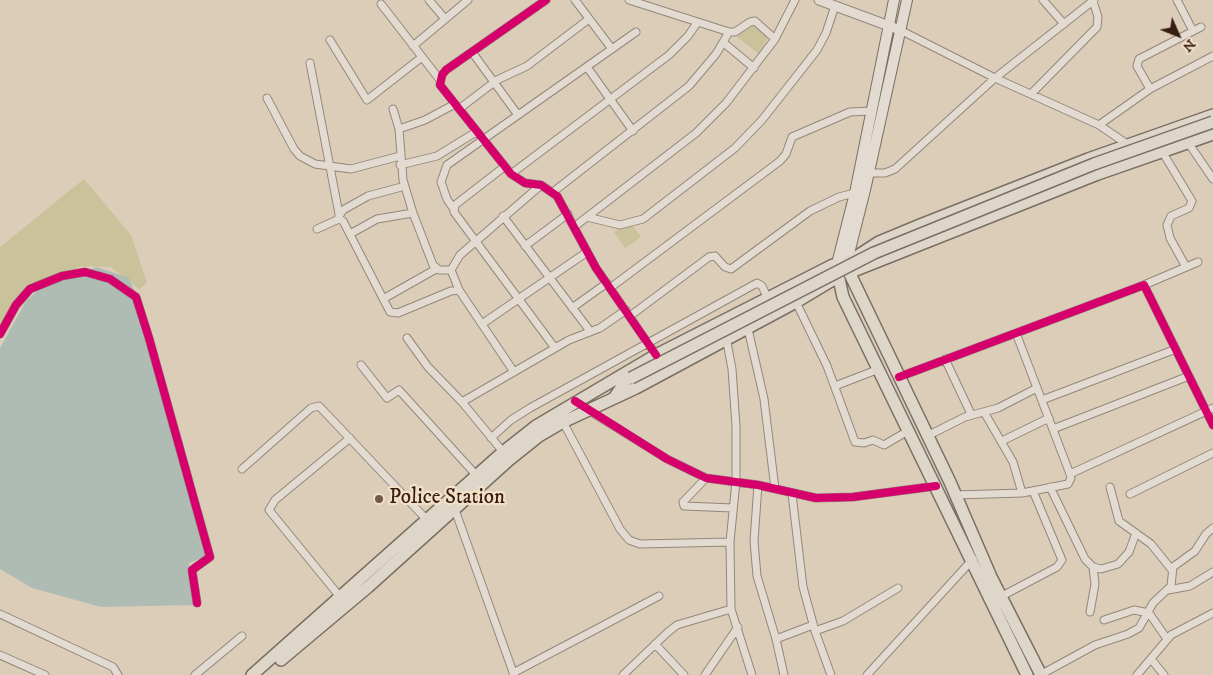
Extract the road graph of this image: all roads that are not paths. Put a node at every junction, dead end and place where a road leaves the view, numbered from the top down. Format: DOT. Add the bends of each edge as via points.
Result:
graph roads {
  1 [pos="429,0"];
  2 [pos="468,0"];
  3 [pos="546,0"];
  4 [pos="575,0"];
  5 [pos="629,0"];
  6 [pos="795,0"];
  7 [pos="819,0"];
  8 [pos="894,0"];
  9 [pos="907,0"];
  10 [pos="1043,0"];
  11 [pos="1177,0"];
  12 [pos="1094,1"];
  13 [pos="380,4"];
  14 [pos="835,6"];
  15 [pos="445,19"];
  16 [pos="589,19"];
  17 [pos="697,23"];
  18 [pos="1064,24"];
  19 [pos="889,26"];
  20 [pos="1201,27"];
  21 [pos="900,30"];
  22 [pos="1193,31"];
  23 [pos="636,32"];
  24 [pos="729,32"];
  25 [pos="775,39"];
  26 [pos="330,40"];
  27 [pos="724,43"];
  28 [pos="413,46"];
  29 [pos="612,49"];
  30 [pos="472,52"];
  31 [pos="1213,56"];
  32 [pos="422,57"];
  33 [pos="310,63"];
  34 [pos="587,67"];
  35 [pos="754,68"];
  36 [pos="995,78"];
  37 [pos="440,80"];
  38 [pos="494,82"];
  39 [pos="1150,89"];
  40 [pos="1031,94"];
  41 [pos="267,98"];
  42 [pos="610,99"];
  43 [pos="457,106"];
  44 [pos="394,109"];
  45 [pos="872,111"];
  46 [pos="518,115"];
  47 [pos="1213,115"];
  48 [pos="1213,122"];
  49 [pos="1099,125"];
  50 [pos="399,129"];
  51 [pos="633,130"];
  52 [pos="476,132"];
  53 [pos="1213,134"];
  54 [pos="483,140"];
  55 [pos="1189,144"];
  56 [pos="1128,145"];
  57 [pos="1163,153"];
  58 [pos="400,156"];
  59 [pos="1146,158"];
  60 [pos="400,165"];
  61 [pos="329,167"];
  62 [pos="504,167"];
  63 [pos="869,173"];
  64 [pos="511,174"];
  65 [pos="1213,180"];
  66 [pos="1032,182"];
  67 [pos="541,185"];
  68 [pos="405,186"];
  69 [pos="865,190"];
  70 [pos="553,192"];
  71 [pos="855,194"];
  72 [pos="1040,198"];
  73 [pos="453,208"];
  74 [pos="413,213"];
  75 [pos="568,214"];
  76 [pos="503,216"];
  77 [pos="339,217"];
  78 [pos="587,217"];
  79 [pos="574,228"];
  80 [pos="317,229"];
  81 [pos="350,234"];
  82 [pos="475,240"];
  83 [pos="524,246"];
  84 [pos="587,252"];
  85 [pos="1198,262"];
  86 [pos="1186,267"];
  87 [pos="436,269"];
  88 [pos="843,269"];
  89 [pos="451,270"];
  90 [pos="549,278"];
  91 [pos="609,285"];
  92 [pos="1144,285"];
  93 [pos="459,290"];
  94 [pos="767,297"];
  95 [pos="383,299"];
  96 [pos="518,300"];
  97 [pos="796,302"];
  98 [pos="572,308"];
  99 [pos="628,313"];
  100 [pos="723,320"];
  101 [pos="482,324"];
  102 [pos="748,328"];
  103 [pos="590,331"];
  104 [pos="1016,333"];
  105 [pos="0,334"];
  106 [pos="407,338"];
  107 [pos="726,339"];
  108 [pos="648,342"];
  109 [pos="555,348"];
  110 [pos="1176,349"];
  111 [pos="656,355"];
  112 [pos="945,359"];
  113 [pos="361,365"];
  114 [pos="879,369"];
  115 [pos="514,372"];
  116 [pos="899,376"];
  117 [pos="1189,376"];
  118 [pos="629,378"];
  119 [pos="603,386"];
  120 [pos="835,386"];
  121 [pos="1037,388"];
  122 [pos="613,399"];
  123 [pos="1042,400"];
  124 [pos="576,401"];
  125 [pos="462,402"];
  126 [pos="1209,409"];
  127 [pos="589,410"];
  128 [pos="984,412"];
  129 [pos="972,414"];
  130 [pos="561,417"];
  131 [pos="1049,418"];
  132 [pos="1213,425"];
  133 [pos="1053,429"];
  134 [pos="908,432"];
  135 [pos="927,436"];
  136 [pos="350,438"];
  137 [pos="491,438"];
  138 [pos="1002,441"];
  139 [pos="1213,453"];
  140 [pos="506,456"];
  141 [pos="242,469"];
  142 [pos="1070,474"];
  143 [pos="477,476"];
  144 [pos="706,478"];
  145 [pos="736,481"];
  146 [pos="758,485"];
  147 [pos="936,486"];
  148 [pos="1050,487"];
  149 [pos="1110,487"];
  150 [pos="776,489"];
  151 [pos="1033,491"];
  152 [pos="1022,493"];
  153 [pos="792,494"];
  154 [pos="1130,494"];
  155 [pos="955,495"];
  156 [pos="453,504"];
  157 [pos="733,508"];
  158 [pos="428,521"];
  159 [pos="1213,528"];
  160 [pos="1136,533"];
  161 [pos="730,542"];
  162 [pos="407,546"];
  163 [pos="976,556"];
  164 [pos="1093,567"];
  165 [pos="1172,570"];
  166 [pos="1213,572"];
  167 [pos="898,588"];
  168 [pos="1168,590"];
  169 [pos="659,596"];
  170 [pos="1002,596"];
  171 [pos="341,598"];
  172 [pos="197,603"];
  173 [pos="732,609"];
  174 [pos="1090,612"];
  175 [pos="1148,613"];
  176 [pos="1213,613"];
  177 [pos="0,614"];
  178 [pos="1104,620"];
  179 [pos="738,628"];
  180 [pos="814,628"];
  181 [pos="242,636"];
  182 [pos="776,639"];
  183 [pos="1167,639"];
  184 [pos="655,644"];
  185 [pos="0,655"];
  186 [pos="1151,659"];
  187 [pos="514,674"];
  188 [pos="45,675"];
  189 [pos="118,675"];
  190 [pos="195,675"];
  191 [pos="252,675"];
  192 [pos="262,675"];
  193 [pos="623,675"];
  194 [pos="684,675"];
  195 [pos="705,675"];
  196 [pos="752,675"];
  197 [pos="784,675"];
  198 [pos="832,675"];
  199 [pos="867,675"];
  200 [pos="1027,675"];
  201 [pos="1041,675"];
  202 [pos="1137,675"];
  203 [pos="1164,675"];
  1 -- 15 [label="street"];
  2 -- 15 [label="street"];
  3 -- 30 [label="street"];
  4 -- 16 [label="street"];
  5 -- 17 [label="street"];
  6 -- 25 [label="street"];
  7 -- 14 [label="street"];
  8 -- 19 [label="main road"];
  9 -- 21 [label="main road"];
  10 -- 18 [label="street"];
  11 -- 22 [label="street"];
  12 -- 18 [label="street"];
  12 -- 40 [label="street" via="1097,27"];
  13 -- 28 [label="street"];
  14 -- 19 [label="street"];
  14 -- 78 [label="street" via="817,50 762,120 735,148 643,219 620,226"];
  15 -- 28 [label="street"];
  16 -- 29 [label="street"];
  16 -- 38 [label="street" via="526,66"];
  17 -- 24 [label="street"];
  17 -- 42 [label="street" via="669,55"];
  18 -- 36 [label="street"];
  19 -- 21 [label="street"];
  19 -- 45 [label="main road"];
  20 -- 22 [label="street"];
  21 -- 36 [label="street"];
  21 -- 63 [label="main road"];
  22 -- 39 [label="street" via="1140,58 1137,66"];
  23 -- 29 [label="street"];
  24 -- 25 [label="street" via="755,21"];
  24 -- 27 [label="street"];
  25 -- 35 [label="street"];
  26 -- 32 [label="street" via="367,100"];
  27 -- 35 [label="street"];
  27 -- 51 [label="street" via="689,86"];
  28 -- 32 [label="street"];
  29 -- 34 [label="street"];
  30 -- 37 [label="street" via="446,70"];
  30 -- 38 [label="street"];
  31 -- 39 [label="street"];
  32 -- 37 [label="street"];
  33 -- 61 [label="street"];
  34 -- 42 [label="street"];
  34 -- 46 [label="street"];
  35 -- 78 [label="street" via="696,133"];
  36 -- 40 [label="street"];
  36 -- 63 [label="street" via="895,169"];
  37 -- 43 [label="street" via="440,85"];
  38 -- 43 [label="street"];
  38 -- 46 [label="street"];
  39 -- 49 [label="street"];
  40 -- 49 [label="street"];
  41 -- 61 [label="street" via="300,156"];
  42 -- 51 [label="street"];
  42 -- 64 [label="street"];
  43 -- 50 [label="street"];
  43 -- 52 [label="street"];
  44 -- 50 [label="street"];
  45 -- 71 [label="main road"];
  45 -- 91 [label="street" via="850,112 792,137 780,161"];
  46 -- 54 [label="street"];
  47 -- 56 [label="main road"];
  48 -- 118 [label="main road, bridge" via="1094,164 874,253"];
  49 -- 56 [label="street"];
  50 -- 58 [label="street"];
  51 -- 70 [label="street"];
  52 -- 54 [label="street"];
  52 -- 60 [label="street" via="437,156"];
  53 -- 55 [label="main road"];
  54 -- 62 [label="street"];
  54 -- 73 [label="street" via="454,159 443,174 441,182"];
  55 -- 57 [label="main road"];
  55 -- 65 [label="street"];
  56 -- 59 [label="street"];
  56 -- 66 [label="main road"];
  57 -- 59 [label="main road"];
  57 -- 86 [label="street" via="1192,201 1189,208 1170,216 1167,225 1170,238"];
  58 -- 60 [label="street"];
  58 -- 61 [label="street" via="359,168"];
  59 -- 72 [label="main road"];
  60 -- 68 [label="street"];
  61 -- 77 [label="street"];
  62 -- 64 [label="street"];
  62 -- 73 [label="street"];
  63 -- 69 [label="main road"];
  64 -- 67 [label="street" via="525,183"];
  66 -- 72 [label="main road"];
  66 -- 88 [label="main road" via="878,242"];
  67 -- 70 [label="street"];
  67 -- 76 [label="street"];
  68 -- 74 [label="street"];
  68 -- 77 [label="street" via="368,196 348,206"];
  69 -- 71 [label="street"];
  69 -- 88 [label="main road"];
  70 -- 75 [label="street"];
  71 -- 88 [label="main road"];
  71 -- 99 [label="street" via="839,197 810,211 731,269 715,256 709,257"];
  72 -- 88 [label="main road"];
  73 -- 82 [label="street"];
  74 -- 81 [label="street" via="377,219"];
  74 -- 87 [label="street"];
  75 -- 79 [label="street"];
  75 -- 83 [label="street"];
  76 -- 82 [label="street"];
  76 -- 83 [label="street"];
  77 -- 80 [label="street"];
  77 -- 81 [label="street"];
  78 -- 79 [label="street"];
  79 -- 84 [label="street"];
  81 -- 95 [label="street"];
  82 -- 89 [label="street"];
  82 -- 96 [label="street"];
  83 -- 90 [label="street"];
  84 -- 90 [label="street"];
  84 -- 91 [label="street"];
  85 -- 86 [label="street"];
  86 -- 92 [label="street"];
  87 -- 89 [label="street"];
  87 -- 95 [label="street"];
  88 -- 94 [label="main road"];
  88 -- 97 [label="main road"];
  88 -- 114 [label="main road" via="843,297"];
  88 -- 116 [label="main road"];
  89 -- 93 [label="street"];
  90 -- 96 [label="street"];
  90 -- 98 [label="street"];
  91 -- 98 [label="street"];
  91 -- 99 [label="street"];
  92 -- 104 [label="street"];
  92 -- 110 [label="street"];
  93 -- 95 [label="street" via="393,314"];
  93 -- 101 [label="street"];
  94 -- 100 [label="main road"];
  94 -- 108 [label="street" via="762,286 757,284"];
  96 -- 101 [label="street"];
  96 -- 109 [label="street"];
  97 -- 102 [label="main road"];
  97 -- 120 [label="street"];
  98 -- 103 [label="street"];
  99 -- 103 [label="street"];
  99 -- 108 [label="street"];
  100 -- 107 [label="street"];
  100 -- 111 [label="main road"];
  101 -- 115 [label="street"];
  102 -- 107 [label="main road"];
  102 -- 150 [label="street" via="764,399"];
  103 -- 109 [label="street"];
  104 -- 112 [label="street"];
  104 -- 121 [label="street"];
  105 -- 172 [label="street" via="16,305 30,289 62,276 85,272 110,279 136,297 210,557 192,570"];
  106 -- 125 [label="street" via="428,367"];
  107 -- 122 [label="main road"];
  107 -- 145 [label="street" via="734,394"];
  108 -- 111 [label="street"];
  108 -- 137 [label="street" via="530,408"];
  109 -- 115 [label="street"];
  110 -- 117 [label="street"];
  110 -- 123 [label="street"];
  111 -- 119 [label="main road"];
  112 -- 116 [label="street"];
  112 -- 129 [label="street"];
  113 -- 143 [label="street" via="387,398 399,390"];
  114 -- 120 [label="street"];
  114 -- 134 [label="main road"];
  115 -- 125 [label="street"];
  116 -- 135 [label="main road"];
  117 -- 126 [label="street"];
  117 -- 133 [label="street"];
  118 -- 119 [label="main road"];
  118 -- 122 [label="main road"];
  119 -- 124 [label="main road"];
  120 -- 134 [label="street" via="855,442 876,440 884,445"];
  121 -- 123 [label="street"];
  121 -- 128 [label="street"];
  122 -- 127 [label="main road"];
  123 -- 131 [label="street"];
  124 -- 127 [label="street"];
  124 -- 130 [label="main road"];
  125 -- 137 [label="street"];
  126 -- 132 [label="street"];
  126 -- 142 [label="street"];
  127 -- 130 [label="main road"];
  127 -- 144 [label="street" via="667,460"];
  128 -- 129 [label="street"];
  128 -- 138 [label="street"];
  129 -- 135 [label="street"];
  130 -- 140 [label="main road" via="536,426"];
  130 -- 161 [label="street" via="620,529 629,540 640,544"];
  131 -- 133 [label="street"];
  131 -- 138 [label="street"];
  133 -- 142 [label="street"];
  134 -- 147 [label="main road"];
  135 -- 155 [label="main road"];
  136 -- 141 [label="street" via="322,408 315,406"];
  136 -- 158 [label="street"];
  136 -- 171 [label="street" via="275,500 269,510"];
  137 -- 140 [label="street"];
  138 -- 152 [label="street"];
  139 -- 154 [label="street"];
  140 -- 143 [label="main road"];
  140 -- 156 [label="main road"];
  142 -- 148 [label="street" via="1068,484"];
  143 -- 156 [label="main road"];
  144 -- 145 [label="street"];
  144 -- 157 [label="street" via="683,502 684,506"];
  145 -- 146 [label="street"];
  145 -- 157 [label="street"];
  146 -- 150 [label="street"];
  146 -- 182 [label="street" via="754,541 757,576"];
  147 -- 153 [label="street" via="853,497 816,498"];
  147 -- 163 [label="main road"];
  148 -- 151 [label="street"];
  148 -- 164 [label="street" via="1085,559"];
  149 -- 160 [label="street" via="1119,521"];
  150 -- 153 [label="street"];
  151 -- 152 [label="street"];
  151 -- 170 [label="street" via="1062,560 1057,567"];
  152 -- 155 [label="street"];
  153 -- 180 [label="street" via="803,587"];
  155 -- 163 [label="main road"];
  156 -- 158 [label="main road"];
  156 -- 162 [label="main road"];
  156 -- 187 [label="street"];
  157 -- 161 [label="street"];
  158 -- 162 [label="main road"];
  159 -- 165 [label="street" via="1196,551"];
  160 -- 164 [label="street" via="1129,552 1118,564"];
  160 -- 165 [label="street" via="1151,544"];
  161 -- 173 [label="street"];
  162 -- 171 [label="main road"];
  162 -- 192 [label="main road" via="368,587"];
  163 -- 170 [label="main road"];
  163 -- 199 [label="street"];
  163 -- 200 [label="main road"];
  164 -- 174 [label="street" via="1095,584"];
  165 -- 168 [label="street"];
  166 -- 168 [label="street" via="1190,586"];
  167 -- 180 [label="street" via="843,621"];
  168 -- 175 [label="street" via="1153,603"];
  169 -- 187 [label="street"];
  170 -- 201 [label="main road"];
  171 -- 191 [label="main road"];
  173 -- 179 [label="street"];
  173 -- 184 [label="street" via="677,626"];
  175 -- 178 [label="street" via="1134,610"];
  175 -- 183 [label="street"];
  175 -- 201 [label="street" via="1135,631 1095,645"];
  176 -- 183 [label="street"];
  177 -- 189 [label="street" via="113,667"];
  179 -- 195 [label="street"];
  179 -- 196 [label="street"];
  180 -- 182 [label="street"];
  180 -- 198 [label="street"];
  181 -- 190 [label="street"];
  182 -- 197 [label="street"];
  183 -- 186 [label="street"];
  184 -- 193 [label="street"];
  184 -- 194 [label="street"];
  185 -- 188 [label="street"];
  186 -- 202 [label="street"];
  186 -- 203 [label="street"];
}
